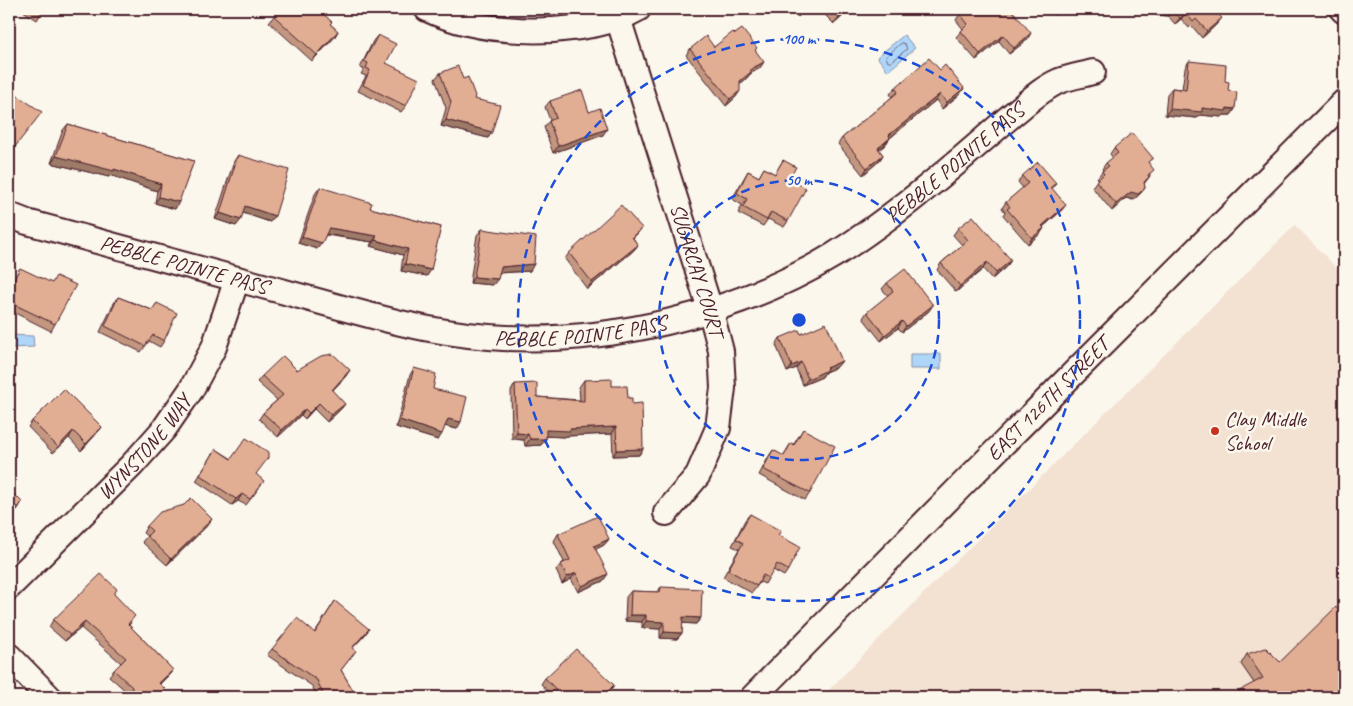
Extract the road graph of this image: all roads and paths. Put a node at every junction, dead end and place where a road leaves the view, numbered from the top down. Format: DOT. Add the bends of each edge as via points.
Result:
graph roads {
  1 [pos="427,9"];
  2 [pos="628,14"];
  3 [pos="1093,72"];
  4 [pos="1344,102"];
  5 [pos="9,215"];
  6 [pos="237,279"];
  7 [pos="710,309"];
  8 [pos="666,513"];
  9 [pos="9,587"];
  10 [pos="9,656"];
  11 [pos="48,697"];
  12 [pos="753,697"];
  1 -- 2 [label="street" via="476,24 544,30 574,27"];
  2 -- 7 [label="street, SUGARCAY COURT"];
  3 -- 7 [label="street, PEBBLE POINTE PASS" via="1059,81 1036,95 930,185 874,229 834,255 790,279"];
  4 -- 12 [label="street, EAST 126TH STREET"];
  5 -- 6 [label="street, PEBBLE POINTE PASS"];
  6 -- 7 [label="street, PEBBLE POINTE PASS" via="367,315 442,331 490,337 562,338 613,332"];
  6 -- 9 [label="street, WYNSTONE WAY" via="214,347 191,390 164,429"];
  7 -- 8 [label="street, SUGARCAY COURT" via="721,352 723,388 718,428 698,474"];
  10 -- 11 [label="street"];
}
